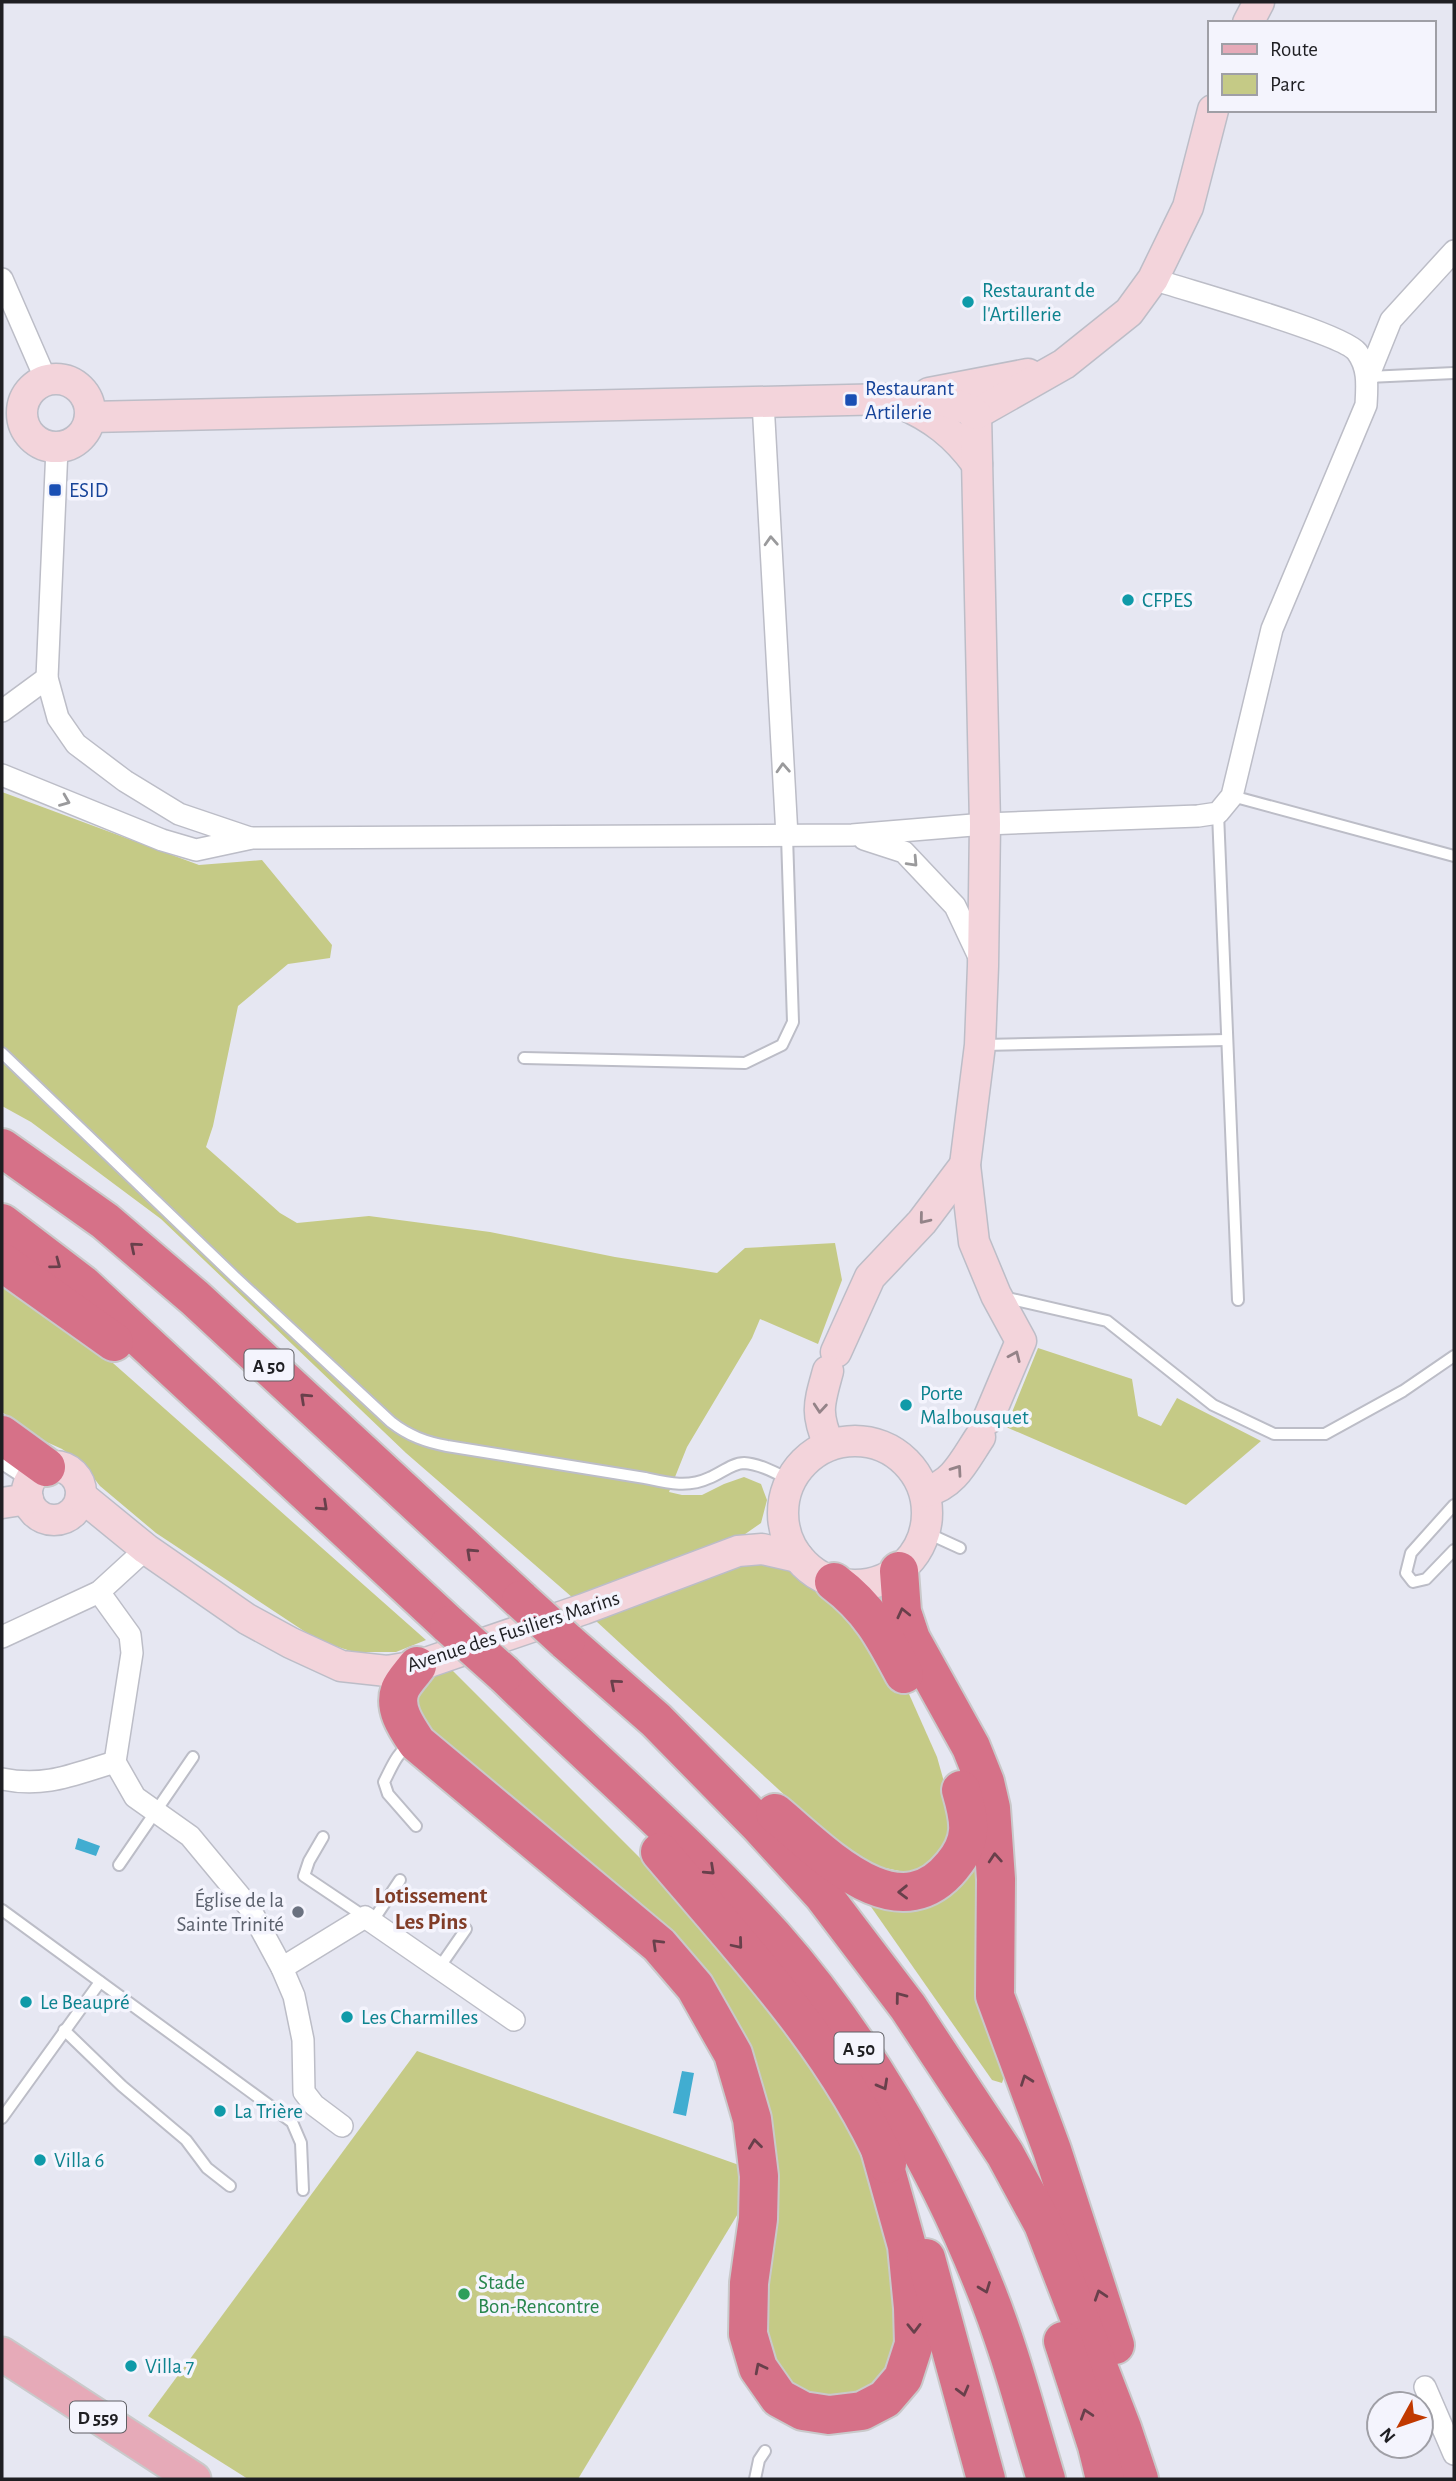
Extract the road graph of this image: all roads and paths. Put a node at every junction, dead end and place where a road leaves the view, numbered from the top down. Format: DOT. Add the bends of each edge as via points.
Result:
graph roads {
  1 [pos="1239,2"];
  2 [pos="1259,2"];
  3 [pos="1234,21"];
  4 [pos="1249,21"];
  5 [pos="1212,112"];
  6 [pos="1454,251"];
  7 [pos="2,279"];
  8 [pos="1153,279"];
  9 [pos="1065,364"];
  10 [pos="1454,373"];
  11 [pos="1368,377"];
  12 [pos="46,380"];
  13 [pos="891,399"];
  14 [pos="763,402"];
  15 [pos="976,414"];
  16 [pos="11,417"];
  17 [pos="90,417"];
  18 [pos="57,448"];
  19 [pos="977,464"];
  20 [pos="47,678"];
  21 [pos="2,711"];
  22 [pos="2,775"];
  23 [pos="1232,796"];
  24 [pos="1218,813"];
  25 [pos="985,824"];
  26 [pos="852,835"];
  27 [pos="787,836"];
  28 [pos="252,838"];
  29 [pos="1454,856"];
  30 [pos="983,966"];
  31 [pos="1227,1040"];
  32 [pos="980,1045"];
  33 [pos="2,1053"];
  34 [pos="524,1058"];
  35 [pos="2,1148"];
  36 [pos="965,1165"];
  37 [pos="2,1223"];
  38 [pos="2,1262"];
  39 [pos="996,1295"];
  40 [pos="1238,1300"];
  41 [pos="1454,1356"];
  42 [pos="2,1435"];
  43 [pos="829,1445"];
  44 [pos="273,1459"];
  45 [pos="2,1464"];
  46 [pos="790,1480"];
  47 [pos="26,1488"];
  48 [pos="925,1492"];
  49 [pos="81,1496"];
  50 [pos="1454,1505"];
  51 [pos="783,1509"];
  52 [pos="925,1532"];
  53 [pos="960,1548"];
  54 [pos="146,1549"];
  55 [pos="1454,1550"];
  56 [pos="738,1551"];
  57 [pos="798,1557"];
  58 [pos="899,1571"];
  59 [pos="834,1582"];
  60 [pos="99,1592"];
  61 [pos="2,1637"];
  62 [pos="416,1666"];
  63 [pos="535,1705"];
  64 [pos="656,1720"];
  65 [pos="417,1743"];
  66 [pos="194,1757"];
  67 [pos="115,1762"];
  68 [pos="2,1779"];
  69 [pos="156,1813"];
  70 [pos="416,1826"];
  71 [pos="323,1837"];
  72 [pos="119,1865"];
  73 [pos="400,1880"];
  74 [pos="2,1910"];
  75 [pos="369,1920"];
  76 [pos="466,1929"];
  77 [pos="282,1968"];
  78 [pos="439,1968"];
  79 [pos="100,1982"];
  80 [pos="514,2020"];
  81 [pos="64,2030"];
  82 [pos="951,2074"];
  83 [pos="3,2112"];
  84 [pos="342,2126"];
  85 [pos="878,2142"];
  86 [pos="230,2186"];
  87 [pos="303,2190"];
  88 [pos="2,2341"];
  89 [pos="2,2354"];
  90 [pos="1425,2387"];
  91 [pos="765,2451"];
  92 [pos="1454,2454"];
  93 [pos="198,2476"];
  94 [pos="755,2479"];
  95 [pos="986,2479"];
  96 [pos="1046,2479"];
  97 [pos="1105,2479"];
  98 [pos="1139,2479"];
  99 [pos="1149,2479"];
  1 -- 3 [label="street"];
  2 -- 4 [label="street"];
  5 -- 8 [label="street" via="1188,207"];
  6 -- 11 [label="street" via="1391,320"];
  7 -- 12 [label="street"];
  8 -- 9 [label="street" via="1129,312"];
  8 -- 11 [label="street" via="1324,333 1357,351"];
  9 -- 13 [label="street" via="1019,377"];
  9 -- 15 [label="street"];
  10 -- 11 [label="lane"];
  11 -- 23 [label="street" via="1366,405 1272,629"];
  12 -- 16 [label="street" via="27,394"];
  12 -- 17 [label="street" via="63,379 78,387 88,400"];
  13 -- 14 [label="street"];
  13 -- 15 [label="street" via="943,400"];
  13 -- 19 [label="street" via="947,429"];
  14 -- 17 [label="street"];
  27 -- 14 [label="street, one-way"];
  15 -- 19 [label="street"];
  16 -- 18 [label="street" via="40,444"];
  17 -- 18 [label="street" via="85,432 73,444"];
  18 -- 20 [label="street"];
  19 -- 25 [label="street"];
  20 -- 21 [label="street"];
  20 -- 28 [label="street" via="58,718 76,744 179,814"];
  22 -- 28 [label="street, one-way" via="162,841 196,850"];
  23 -- 24 [label="street"];
  23 -- 29 [label="lane"];
  24 -- 25 [label="street"];
  24 -- 31 [label="lane"];
  25 -- 26 [label="street"];
  25 -- 30 [label="street"];
  26 -- 27 [label="street"];
  26 -- 30 [label="street, one-way" via="904,852 954,906"];
  27 -- 28 [label="street"];
  27 -- 34 [label="lane" via="793,1022 782,1045 745,1063"];
  30 -- 32 [label="street"];
  31 -- 32 [label="lane"];
  31 -- 40 [label="lane"];
  32 -- 36 [label="street"];
  33 -- 46 [label="lane" via="403,1432 447,1446 677,1485 709,1479 741,1463"];
  64 -- 35 [label="highway, A 50, one-way, bridge" via="195,1297 105,1221"];
  36 -- 39 [label="street" via="974,1242"];
  36 -- 43 [label="street, one-way" via="922,1222 870,1277 832,1361 819,1404 819,1421"];
  37 -- 44 [label="highway, A 50, one-way" via="82,1284"];
  38 -- 44 [label="highway"];
  39 -- 41 [label="lane" via="1107,1321 1213,1405 1274,1434 1325,1434 1404,1391"];
  48 -- 39 [label="street, one-way" via="951,1480 984,1428 1021,1341"];
  42 -- 47 [label="highway"];
  43 -- 46 [label="street" via="813,1454"];
  43 -- 48 [label="street" via="868,1441 887,1448 904,1458"];
  44 -- 63 [label="highway, A 50, one-way, bridge"];
  45 -- 47 [label="lane"];
  46 -- 51 [label="street"];
  47 -- 49 [label="street" via="59,1466 73,1473"];
  47 -- 49 [label="street" via="35,1511 51,1520 72,1514"];
  48 -- 52 [label="street"];
  49 -- 54 [label="street, Avenue des Fusiliers Marins"];
  50 -- 55 [label="lane" via="1411,1553 1406,1573 1413,1582 1426,1579"];
  51 -- 56 [label="street, Avenue des Fusiliers Marins"];
  51 -- 57 [label="street" via="789,1543"];
  52 -- 53 [label="lane"];
  52 -- 58 [label="street" via="920,1546"];
  54 -- 60 [label="street"];
  54 -- 62 [label="street, Avenue des Fusiliers Marins" via="247,1619 341,1666 387,1671"];
  56 -- 57 [label="street, Avenue des Fusiliers Marins" via="762,1549"];
  56 -- 62 [label="street, Avenue des Fusiliers Marins"];
  57 -- 59 [label="street"];
  58 -- 59 [label="street" via="868,1584"];
  99 -- 58 [label="highway, one-way" via="1106,2312 995,1996 996,1879 985,1782 971,1747 911,1639 902,1612"];
  59 -- 64 [label="highway, one-way" via="871,1616 886,1640 960,1787 969,1815 969,1837 960,1858 932,1886 890,1892 869,1885 841,1868"];
  60 -- 61 [label="street"];
  60 -- 67 [label="street" via="130,1635 132,1653"];
  62 -- 65 [label="highway" via="400,1690 399,1710"];
  63 -- 85 [label="highway, one-way" via="788,2004"];
  63 -- 96 [label="highway, A 50, one-way" via="719,1879 774,1938 876,2073 958,2225 983,2282"];
  82 -- 64 [label="highway, A 50, one-way" via="908,2007 823,1895"];
  65 -- 70 [label="lane" via="405,1748 384,1782 388,1794"];
  85 -- 65 [label="highway, one-way" via="907,2246 914,2344 904,2378 885,2399 862,2412 829,2415 803,2411 779,2398 758,2368 748,2334 759,2176 752,2119 733,2054 695,1987 659,1945"];
  66 -- 69 [label="lane"];
  67 -- 68 [label="street" via="53,1781 26,1784"];
  67 -- 69 [label="street" via="135,1797"];
  69 -- 72 [label="lane"];
  69 -- 77 [label="street" via="190,1836 249,1907"];
  71 -- 75 [label="lane" via="304,1876"];
  73 -- 75 [label="lane"];
  74 -- 79 [label="lane"];
  75 -- 77 [label="street"];
  75 -- 78 [label="street"];
  76 -- 78 [label="lane"];
  77 -- 84 [label="street" via="294,1996 303,2040 304,2092"];
  78 -- 80 [label="street"];
  79 -- 81 [label="lane"];
  79 -- 87 [label="lane" via="292,2122 301,2143"];
  81 -- 83 [label="lane"];
  81 -- 86 [label="lane"];
  97 -- 82 [label="highway, A 50, one-way" via="1023,2226"];
  82 -- 98 [label="highway" via="1005,2154 1043,2224"];
  85 -- 95 [label="highway, one-way" via="919,2236"];
  88 -- 93 [label="lane"];
  89 -- 93 [label="main road, D 559"];
  90 -- 92 [label="street"];
  91 -- 94 [label="lane"];
}
